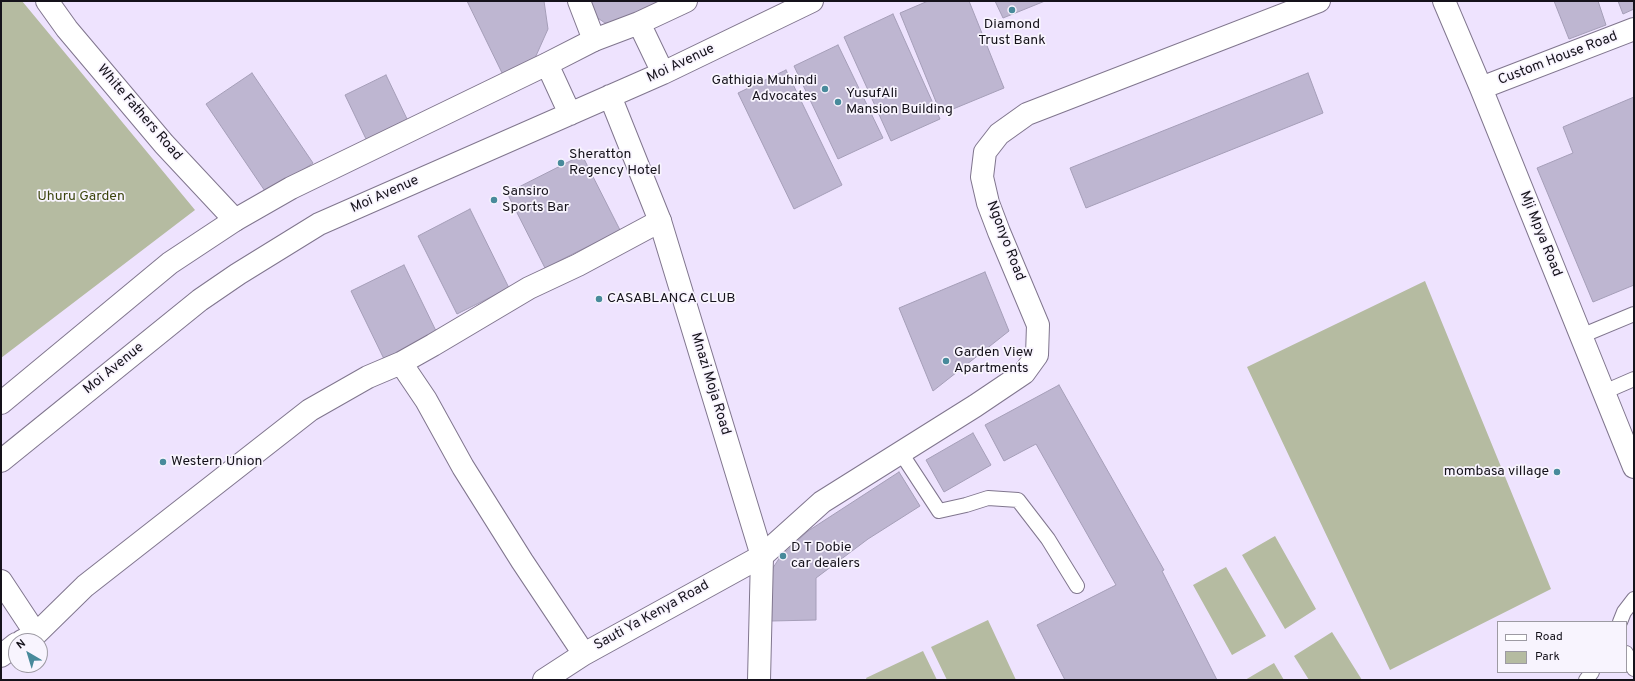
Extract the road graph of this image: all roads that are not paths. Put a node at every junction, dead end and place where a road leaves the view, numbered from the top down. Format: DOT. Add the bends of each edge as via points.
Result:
graph roads {
  1 [pos="47,1"];
  2 [pos="579,1"];
  3 [pos="686,1"];
  4 [pos="812,1"];
  5 [pos="1319,1"];
  6 [pos="1444,1"];
  7 [pos="639,23"];
  8 [pos="1634,30"];
  9 [pos="594,40"];
  10 [pos="547,64"];
  11 [pos="663,73"];
  12 [pos="1482,88"];
  13 [pos="610,96"];
  14 [pos="570,114"];
  15 [pos="235,220"];
  16 [pos="660,221"];
  17 [pos="1634,314"];
  18 [pos="1581,336"];
  19 [pos="400,363"];
  20 [pos="1634,379"];
  21 [pos="1604,392"];
  22 [pos="1,403"];
  23 [pos="901,453"];
  24 [pos="1,460"];
  25 [pos="1634,467"];
  26 [pos="762,556"];
  27 [pos="1,581"];
  28 [pos="1077,586"];
  29 [pos="1634,599"];
  30 [pos="1620,621"];
  31 [pos="27,633"];
  32 [pos="33,633"];
  33 [pos="584,654"];
  34 [pos="1627,654"];
  35 [pos="1634,669"];
  36 [pos="544,680"];
  37 [pos="759,680"];
  1 -- 15 [label="street, White Fathers Road" via="67,29 164,144"];
  2 -- 9 [label="street"];
  3 -- 7 [label="street"];
  4 -- 11 [label="street, Moi Avenue"];
  5 -- 23 [label="street, Ngonyo Road" via="1028,114 998,134 985,152 982,177 988,203 1038,325 1037,355 1024,373"];
  6 -- 12 [label="street, Mji Mpya Road"];
  7 -- 9 [label="street"];
  7 -- 11 [label="street"];
  8 -- 12 [label="street, Custom House Road"];
  9 -- 10 [label="street"];
  10 -- 14 [label="street"];
  10 -- 15 [label="street" via="291,188"];
  11 -- 13 [label="street, Moi Avenue"];
  12 -- 18 [label="street, Mji Mpya Road"];
  13 -- 14 [label="street, Moi Avenue"];
  13 -- 16 [label="street, Mnazi Moja Road"];
  14 -- 24 [label="street, Moi Avenue" via="333,218 277,249 200,300"];
  15 -- 22 [label="street" via="170,262"];
  16 -- 19 [label="street" via="529,288"];
  16 -- 26 [label="street, Mnazi Moja Road"];
  17 -- 18 [label="lane"];
  18 -- 21 [label="street, Mji Mpya Road"];
  19 -- 32 [label="street" via="368,377 310,410 85,586"];
  19 -- 33 [label="street" via="426,400 463,467 522,561"];
  20 -- 21 [label="lane"];
  21 -- 25 [label="street, Mji Mpya Road"];
  23 -- 26 [label="street, Ngonyo Road" via="822,502"];
  23 -- 28 [label="lane" via="939,511 966,506 988,498 1018,500 1048,539"];
  26 -- 33 [label="street, Sauti Ya Kenya Road"];
  26 -- 37 [label="street, Mnazi Moja Road"];
  27 -- 31 [label="street"];
  29 -- 30 [label="lane"];
  33 -- 36 [label="street, Sauti Ya Kenya Road"];
  34 -- 35 [label="lane"];
}
